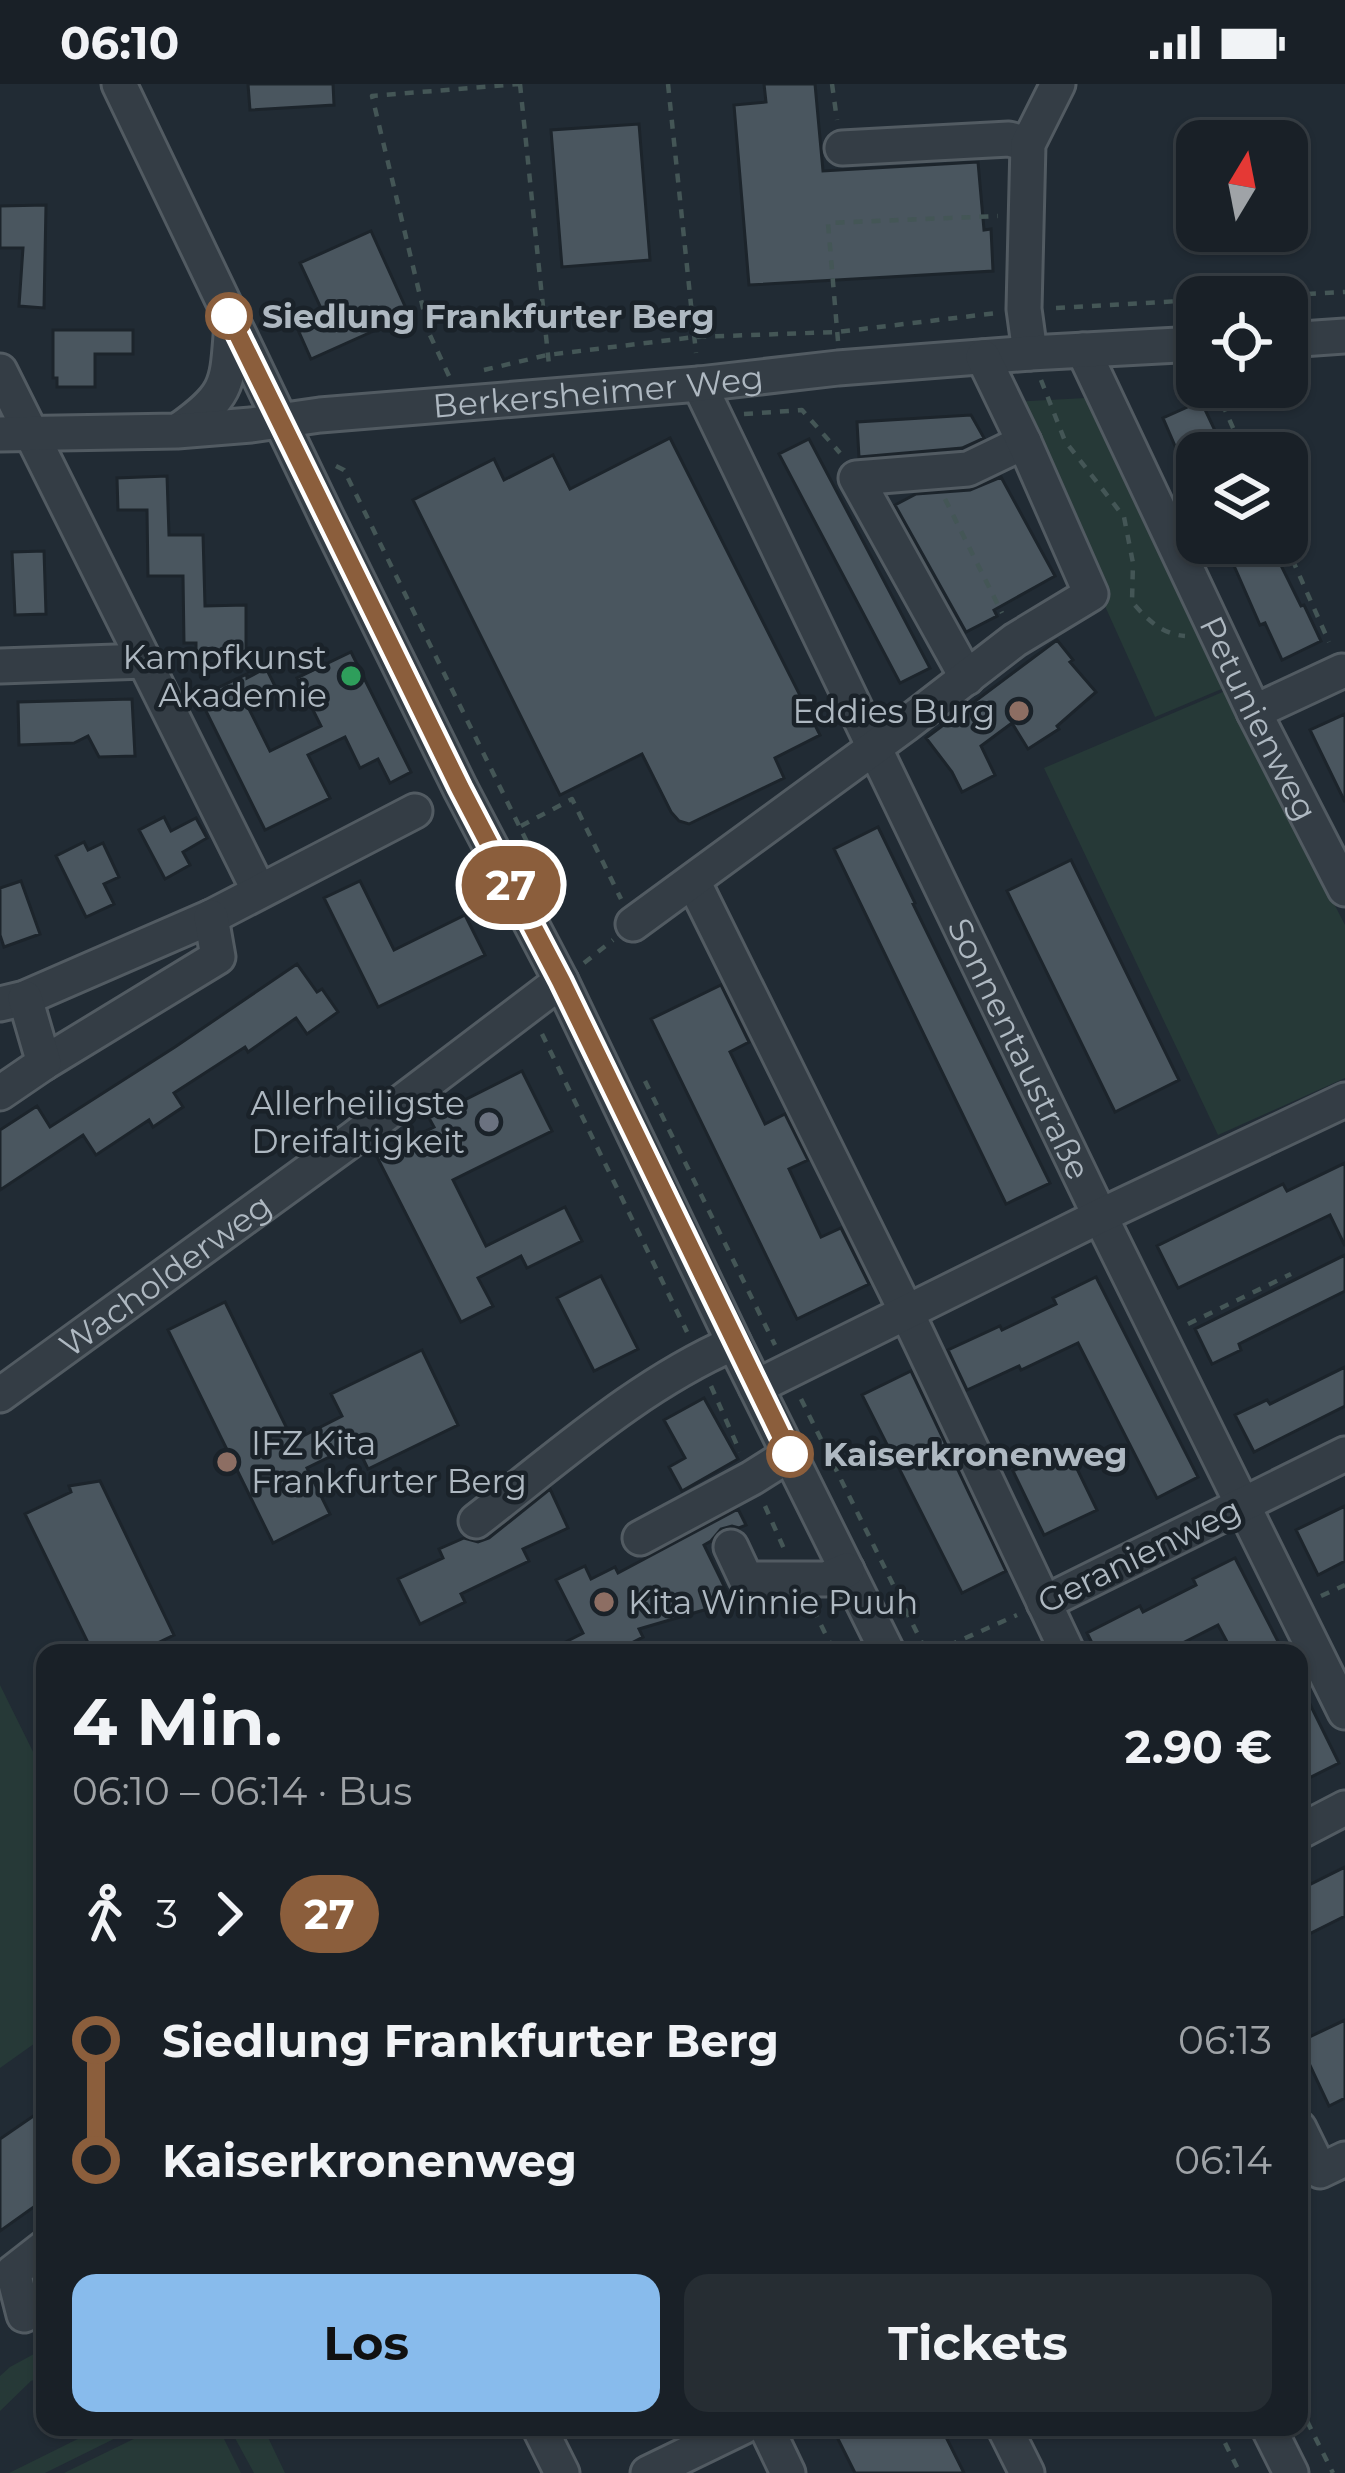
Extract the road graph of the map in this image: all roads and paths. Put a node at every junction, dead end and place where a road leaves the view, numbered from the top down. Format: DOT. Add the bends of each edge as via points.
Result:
graph roads {
  1 [pos="119,84"];
  2 [pos="371,84"];
  3 [pos="519,84"];
  4 [pos="668,84"];
  5 [pos="832,84"];
  6 [pos="1058,84"];
  7 [pos="372,96"];
  8 [pos="1028,144"];
  9 [pos="842,148"];
  10 [pos="1028,215"];
  11 [pos="1345,292"];
  12 [pos="1308,294"];
  13 [pos="1176,301"];
  14 [pos="1024,309"];
  15 [pos="232,321"];
  16 [pos="837,332"];
  17 [pos="695,337"];
  18 [pos="1345,337"];
  19 [pos="1308,339"];
  20 [pos="1176,345"];
  21 [pos="1083,350"];
  22 [pos="1030,352"];
  23 [pos="547,356"];
  24 [pos="983,357"];
  25 [pos="838,368"];
  26 [pos="0,371"];
  27 [pos="469,373"];
  28 [pos="432,380"];
  29 [pos="699,384"];
  30 [pos="554,397"];
  31 [pos="715,416"];
  32 [pos="282,421"];
  33 [pos="177,431"];
  34 [pos="16,433"];
  35 [pos="1024,442"];
  36 [pos="856,478"];
  37 [pos="941,490"];
  38 [pos="1294,564"];
  39 [pos="1219,638"];
  40 [pos="1015,640"];
  41 [pos="145,661"];
  42 [pos="0,666"];
  43 [pos="1342,671"];
  44 [pos="967,678"];
  45 [pos="1254,712"];
  46 [pos="875,746"];
  47 [pos="415,811"];
  48 [pos="519,826"];
  49 [pos="693,880"];
  50 [pos="1345,889"];
  51 [pos="259,891"];
  52 [pos="211,917"];
  53 [pos="633,924"];
  54 [pos="561,981"];
  55 [pos="12,1001"];
  56 [pos="546,1042"];
  57 [pos="44,1063"];
  58 [pos="0,1093"];
  59 [pos="1345,1100"];
  60 [pos="1100,1216"];
  61 [pos="1291,1274"];
  62 [pos="672,1279"];
  63 [pos="663,1283"];
  64 [pos="906,1311"];
  65 [pos="1161,1336"];
  66 [pos="734,1343"];
  67 [pos="692,1344"];
  68 [pos="708,1379"];
  69 [pos="756,1387"];
  70 [pos="0,1395"];
  71 [pos="801,1399"];
  72 [pos="790,1454"];
  73 [pos="1345,1454"];
  74 [pos="752,1478"];
  75 [pos="1244,1504"];
  76 [pos="476,1521"];
  77 [pos="640,1538"];
  78 [pos="731,1546"];
  79 [pos="847,1570"];
  80 [pos="798,1579"];
  81 [pos="1044,1603"];
  82 [pos="830,1644"];
  83 [pos="884,1644"];
  84 [pos="924,1644"];
  85 [pos="950,1644"];
  86 [pos="1064,1644"];
  87 [pos="1345,1712"];
  88 [pos="1345,1808"];
  89 [pos="1308,1827"];
  90 [pos="1308,2138"];
  91 [pos="1333,2165"];
  92 [pos="36,2254"];
  93 [pos="36,2309"];
  94 [pos="1308,2423"];
  95 [pos="544,2436"];
  96 [pos="724,2436"];
  97 [pos="770,2436"];
  98 [pos="1008,2436"];
  99 [pos="1222,2436"];
  100 [pos="1272,2436"];
  101 [pos="562,2473"];
  102 [pos="648,2473"];
  103 [pos="788,2473"];
  104 [pos="1027,2473"];
  105 [pos="1240,2473"];
  106 [pos="1291,2473"];
  107 [pos="1333,2473"];
  1 -- 15 [label="street"];
  2 -- 7 [label="path"];
  3 -- 7 [label="path"];
  3 -- 23 [label="path"];
  4 -- 17 [label="path"];
  5 -- 9 [label="path"];
  6 -- 8 [label="street"];
  7 -- 28 [label="path" via="429,333 450,377"];
  8 -- 9 [label="street"];
  8 -- 10 [label="street"];
  10 -- 14 [label="street"];
  10 -- 16 [label="path" via="828,223"];
  11 -- 12 [label="path"];
  13 -- 14 [label="path"];
  14 -- 16 [label="path"];
  14 -- 22 [label="street"];
  15 -- 32 [label="street"];
  15 -- 33 [label="street" via="223,390"];
  16 -- 17 [label="path"];
  16 -- 25 [label="path"];
  17 -- 23 [label="path"];
  17 -- 29 [label="path"];
  18 -- 19 [label="street"];
  20 -- 21 [label="street, Berkersheimer Weg"];
  21 -- 22 [label="street, Berkersheimer Weg"];
  21 -- 39 [label="street, Petunienweg"];
  22 -- 24 [label="street, Berkersheimer Weg"];
  22 -- 39 [label="path" via="1065,441 1124,518 1132,602 1174,635"];
  23 -- 27 [label="path"];
  23 -- 30 [label="path"];
  24 -- 25 [label="street, Berkersheimer Weg"];
  24 -- 35 [label="street"];
  25 -- 29 [label="street, Berkersheimer Weg"];
  26 -- 34 [label="street"];
  29 -- 30 [label="street, Berkersheimer Weg"];
  29 -- 31 [label="street, Sonnentaustraße"];
  30 -- 32 [label="street, Berkersheimer Weg"];
  31 -- 36 [label="path" via="802,410"];
  31 -- 46 [label="street, Sonnentaustraße"];
  32 -- 33 [label="street, Berkersheimer Weg"];
  32 -- 54 [label="street"];
  33 -- 34 [label="street, Berkersheimer Weg"];
  34 -- 41 [label="street"];
  35 -- 36 [label="street" via="968,469"];
  35 -- 40 [label="street" via="1091,594"];
  36 -- 44 [label="street"];
  37 -- 40 [label="path"];
  38 -- 43 [label="path"];
  39 -- 45 [label="street, Petunienweg"];
  40 -- 44 [label="street"];
  41 -- 42 [label="street"];
  41 -- 51 [label="street"];
  43 -- 45 [label="street"];
  44 -- 46 [label="street"];
  45 -- 50 [label="street, Petunienweg"];
  46 -- 49 [label="street"];
  46 -- 60 [label="street, Sonnentaustraße"];
  47 -- 51 [label="street"];
  48 -- 53 [label="path" via="572,800"];
  49 -- 53 [label="street"];
  49 -- 64 [label="street"];
  51 -- 52 [label="street"];
  52 -- 55 [label="street"];
  52 -- 57 [label="street" via="218,957"];
  54 -- 66 [label="street"];
  54 -- 70 [label="street, Wacholderweg"];
  55 -- 57 [label="street"];
  56 -- 63 [label="path"];
  57 -- 58 [label="street"];
  59 -- 60 [label="street"];
  60 -- 64 [label="street"];
  60 -- 65 [label="street, Sonnentaustraße"];
  61 -- 65 [label="path"];
  62 -- 63 [label="path"];
  63 -- 67 [label="path"];
  64 -- 69 [label="street"];
  64 -- 81 [label="street"];
  65 -- 75 [label="street, Sonnentaustraße"];
  66 -- 69 [label="street"];
  66 -- 76 [label="street" via="645,1390"];
  68 -- 74 [label="path"];
  69 -- 72 [label="street"];
  71 -- 84 [label="path"];
  72 -- 74 [label="street"];
  72 -- 79 [label="street"];
  73 -- 75 [label="street, Geranienweg"];
  74 -- 77 [label="street"];
  74 -- 80 [label="path"];
  75 -- 81 [label="street, Geranienweg"];
  75 -- 87 [label="street, Sonnentaustraße"];
  78 -- 80 [label="street" via="746,1580"];
  79 -- 80 [label="street"];
  79 -- 83 [label="street"];
  80 -- 82 [label="path"];
  81 -- 85 [label="path, Geranienweg"];
  81 -- 86 [label="street"];
  88 -- 89 [label="street"];
  90 -- 91 [label="street"];
  92 -- 93 [label="street" via="13,2272 24,2315"];
  94 -- 107 [label="path"];
  95 -- 101 [label="street"];
  96 -- 102 [label="street"];
  97 -- 103 [label="street"];
  98 -- 104 [label="street"];
  99 -- 105 [label="path"];
  100 -- 106 [label="street"];
}
